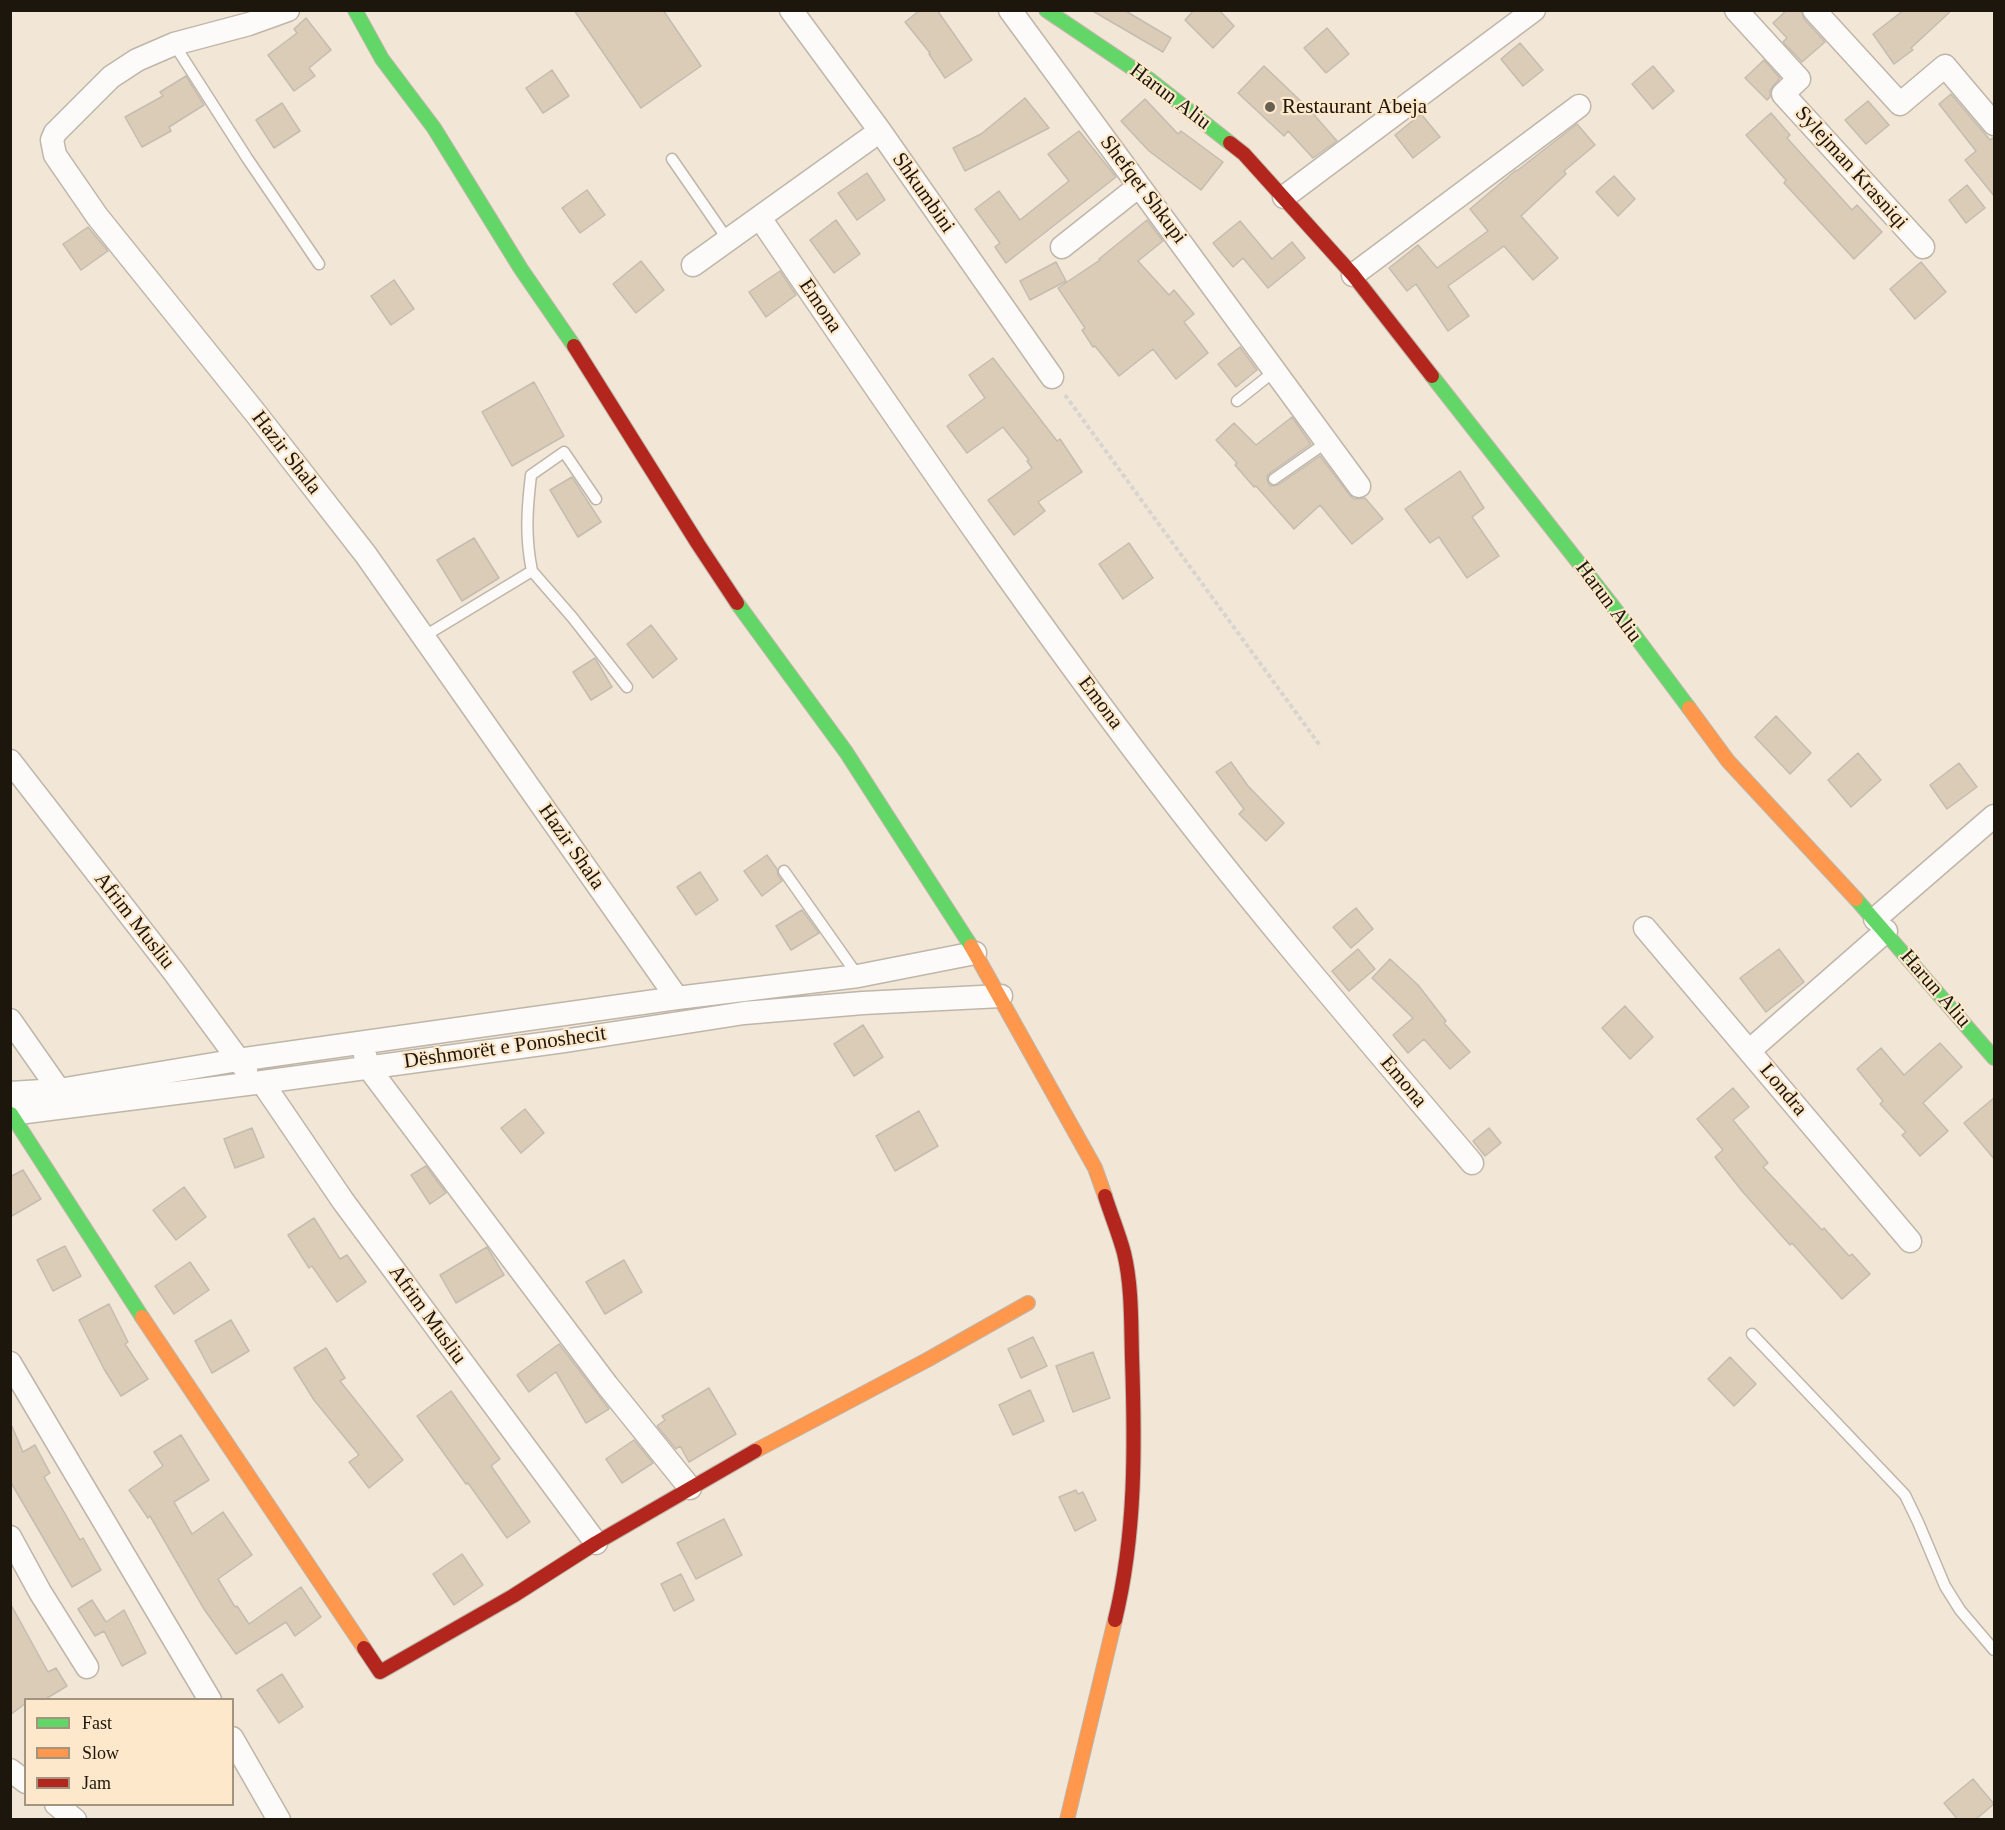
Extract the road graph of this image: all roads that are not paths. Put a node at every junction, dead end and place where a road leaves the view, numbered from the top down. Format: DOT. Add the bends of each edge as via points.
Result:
graph roads {
  1 [pos="288,10"];
  2 [pos="355,10"];
  3 [pos="791,10"];
  4 [pos="1010,10"];
  5 [pos="1534,10"];
  6 [pos="1736,10"];
  7 [pos="1814,10"];
  8 [pos="1057,13"];
  9 [pos="174,44"];
  10 [pos="1579,106"];
  11 [pos="1995,124"];
  12 [pos="880,131"];
  13 [pos="672,159"];
  14 [pos="1139,186"];
  15 [pos="1284,197"];
  16 [pos="760,218"];
  17 [pos="728,240"];
  18 [pos="1062,247"];
  19 [pos="1923,247"];
  20 [pos="319,264"];
  21 [pos="693,265"];
  22 [pos="1353,275"];
  23 [pos="1276,370"];
  24 [pos="1052,377"];
  25 [pos="1237,401"];
  26 [pos="1327,442"];
  27 [pos="1274,479"];
  28 [pos="1359,486"];
  29 [pos="596,499"];
  30 [pos="532,571"];
  31 [pos="423,637"];
  32 [pos="627,687"];
  33 [pos="10,761"];
  34 [pos="1995,816"];
  35 [pos="784,871"];
  36 [pos="1881,925"];
  37 [pos="1645,928"];
  38 [pos="975,953"];
  39 [pos="858,976"];
  40 [pos="778,986"];
  41 [pos="1001,996"];
  42 [pos="677,998"];
  43 [pos="783,1010"];
  44 [pos="10,1020"];
  45 [pos="361,1042"];
  46 [pos="1749,1051"];
  47 [pos="1995,1058"];
  48 [pos="238,1060"];
  49 [pos="368,1067"];
  50 [pos="259,1083"];
  51 [pos="158,1084"];
  52 [pos="10,1093"];
  53 [pos="64,1098"];
  54 [pos="11,1114"];
  55 [pos="1472,1163"];
  56 [pos="1910,1241"];
  57 [pos="1028,1303"];
  58 [pos="1752,1334"];
  59 [pos="10,1363"];
  60 [pos="690,1488"];
  61 [pos="10,1537"];
  62 [pos="596,1543"];
  63 [pos="1995,1650"];
  64 [pos="87,1667"];
  65 [pos="209,1698"];
  66 [pos="234,1741"];
  67 [pos="10,1770"];
  68 [pos="24,1780"];
  69 [pos="58,1806"];
  70 [pos="75,1820"];
  71 [pos="279,1820"];
  72 [pos="1067,1820"];
  1 -- 9 [label="street, Hazir Shala"];
  2 -- 38 [label="street" via="382,59 434,128 698,544 751,624 846,752"];
  3 -- 12 [label="street, Shkumbini"];
  4 -- 14 [label="street, Shefqet Shkupi"];
  5 -- 15 [label="street"];
  6 -- 19 [label="street, Sylejman Krasniqi" via="1799,79 1784,94"];
  7 -- 11 [label="street" via="1900,104 1945,66"];
  8 -- 15 [label="street, Harun Aliu" via="1244,154"];
  9 -- 20 [label="lane"];
  9 -- 31 [label="street, Hazir Shala" via="136,60 111,77 55,133 55,155 97,216 366,555"];
  10 -- 22 [label="street"];
  12 -- 16 [label="street"];
  12 -- 24 [label="street, Shkumbini"];
  13 -- 17 [label="lane"];
  14 -- 18 [label="street"];
  14 -- 23 [label="street, Shefqet Shkupi"];
  15 -- 22 [label="street, Harun Aliu"];
  16 -- 17 [label="street"];
  16 -- 55 [label="street, Emona" via="963,516 1177,806"];
  17 -- 21 [label="street"];
  22 -- 36 [label="street, Harun Aliu" via="1615,609 1722,754"];
  23 -- 25 [label="lane"];
  23 -- 26 [label="street, Shefqet Shkupi"];
  26 -- 27 [label="lane"];
  26 -- 28 [label="street, Shefqet Shkupi"];
  29 -- 30 [label="lane" via="564,452 531,475 526,545"];
  30 -- 31 [label="lane"];
  30 -- 32 [label="lane"];
  31 -- 42 [label="street, Hazir Shala"];
  33 -- 48 [label="street, Afrim Musliu"];
  34 -- 36 [label="street"];
  35 -- 39 [label="lane"];
  36 -- 46 [label="street, Londra"];
  36 -- 47 [label="street, Harun Aliu"];
  37 -- 46 [label="street"];
  38 -- 39 [label="street, Dëshmorët e Ponoshecit"];
  38 -- 41 [label="street"];
  39 -- 40 [label="street, Dëshmorët e Ponoshecit"];
  40 -- 42 [label="street, Dëshmorët e Ponoshecit"];
  40 -- 43 [label="street"];
  41 -- 43 [label="street, Dëshmorët e Ponoshecit"];
  41 -- 72 [label="street" via="1095,1168 1124,1254 1130,1297 1135,1437 1129,1548"];
  42 -- 45 [label="street, Dëshmorët e Ponoshecit"];
  43 -- 49 [label="street, Dëshmorët e Ponoshecit"];
  44 -- 53 [label="street"];
  45 -- 48 [label="street, Dëshmorët e Ponoshecit"];
  45 -- 49 [label="street"];
  46 -- 56 [label="street, Londra"];
  48 -- 50 [label="street, Afrim Musliu"];
  48 -- 51 [label="street, Dëshmorët e Ponoshecit"];
  49 -- 50 [label="street, Dëshmorët e Ponoshecit"];
  49 -- 60 [label="street" via="607,1385"];
  50 -- 51 [label="street, Dëshmorët e Ponoshecit"];
  50 -- 62 [label="street, Afrim Musliu"];
  51 -- 53 [label="street, Dëshmorët e Ponoshecit"];
  52 -- 53 [label="street, Dëshmorët e Ponoshecit"];
  53 -- 54 [label="street, Dëshmorët e Ponoshecit"];
  54 -- 62 [label="street" via="195,1398 380,1672"];
  57 -- 60 [label="street"];
  58 -- 63 [label="lane" via="1905,1495 1944,1586"];
  59 -- 65 [label="street"];
  60 -- 62 [label="street"];
  61 -- 64 [label="street"];
  66 -- 71 [label="street"];
  67 -- 68 [label="street"];
  69 -- 70 [label="street"];
}
